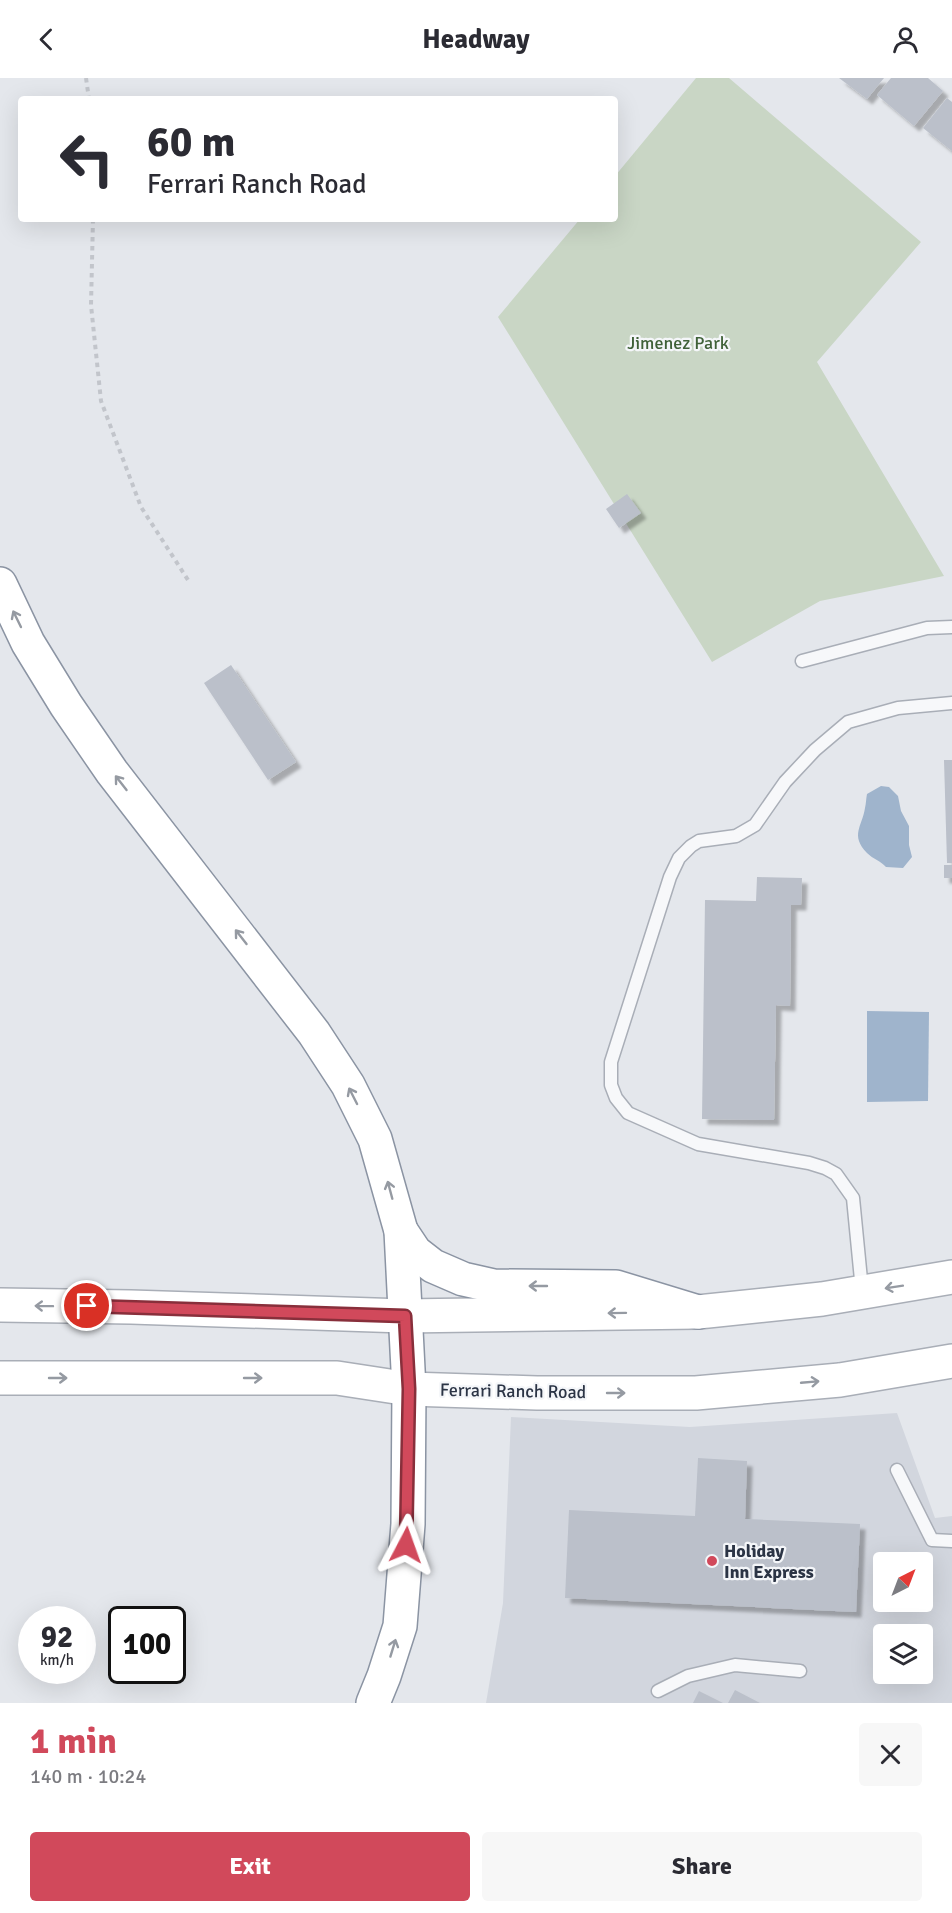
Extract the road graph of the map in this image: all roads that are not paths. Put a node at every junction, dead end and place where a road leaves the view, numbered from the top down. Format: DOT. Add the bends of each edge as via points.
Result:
graph roads {
  1 [pos="0,584"];
  2 [pos="952,627"];
  3 [pos="802,661"];
  4 [pos="952,703"];
  5 [pos="401,1231"];
  6 [pos="952,1277"];
  7 [pos="862,1292"];
  8 [pos="0,1305"];
  9 [pos="698,1312"];
  10 [pos="405,1316"];
  11 [pos="952,1361"];
  12 [pos="0,1378"];
  13 [pos="409,1389"];
  14 [pos="897,1470"];
  15 [pos="952,1541"];
  16 [pos="800,1671"];
  17 [pos="658,1691"];
  18 [pos="373,1703"];
  5 -- 1 [label="main road, one-way" via="375,1139 348,1085 314,1033 112,772 28,643"];
  2 -- 3 [label="lane" via="927,628"];
  4 -- 7 [label="lane" via="898,708 848,722 785,782 754,825 736,836 699,841 679,858 610,1062 611,1086 627,1113 698,1144 809,1163 836,1174 853,1198"];
  9 -- 5 [label="main road, one-way" via="616,1287 494,1286 463,1279 415,1252"];
  5 -- 10 [label="main road"];
  6 -- 7 [label="main road, one-way"];
  7 -- 9 [label="main road"];
  10 -- 8 [label="main road, one-way"];
  9 -- 10 [label="main road, one-way"];
  10 -- 13 [label="main road"];
  13 -- 11 [label="main road, Ferrari Ranch Road, one-way" via="696,1393 840,1380"];
  12 -- 13 [label="main road, Ferrari Ranch Road, one-way" via="337,1378"];
  18 -- 13 [label="main road, one-way" via="399,1626 408,1524"];
  14 -- 15 [label="lane" via="932,1540"];
  16 -- 17 [label="lane" via="735,1665 688,1676"];
}
